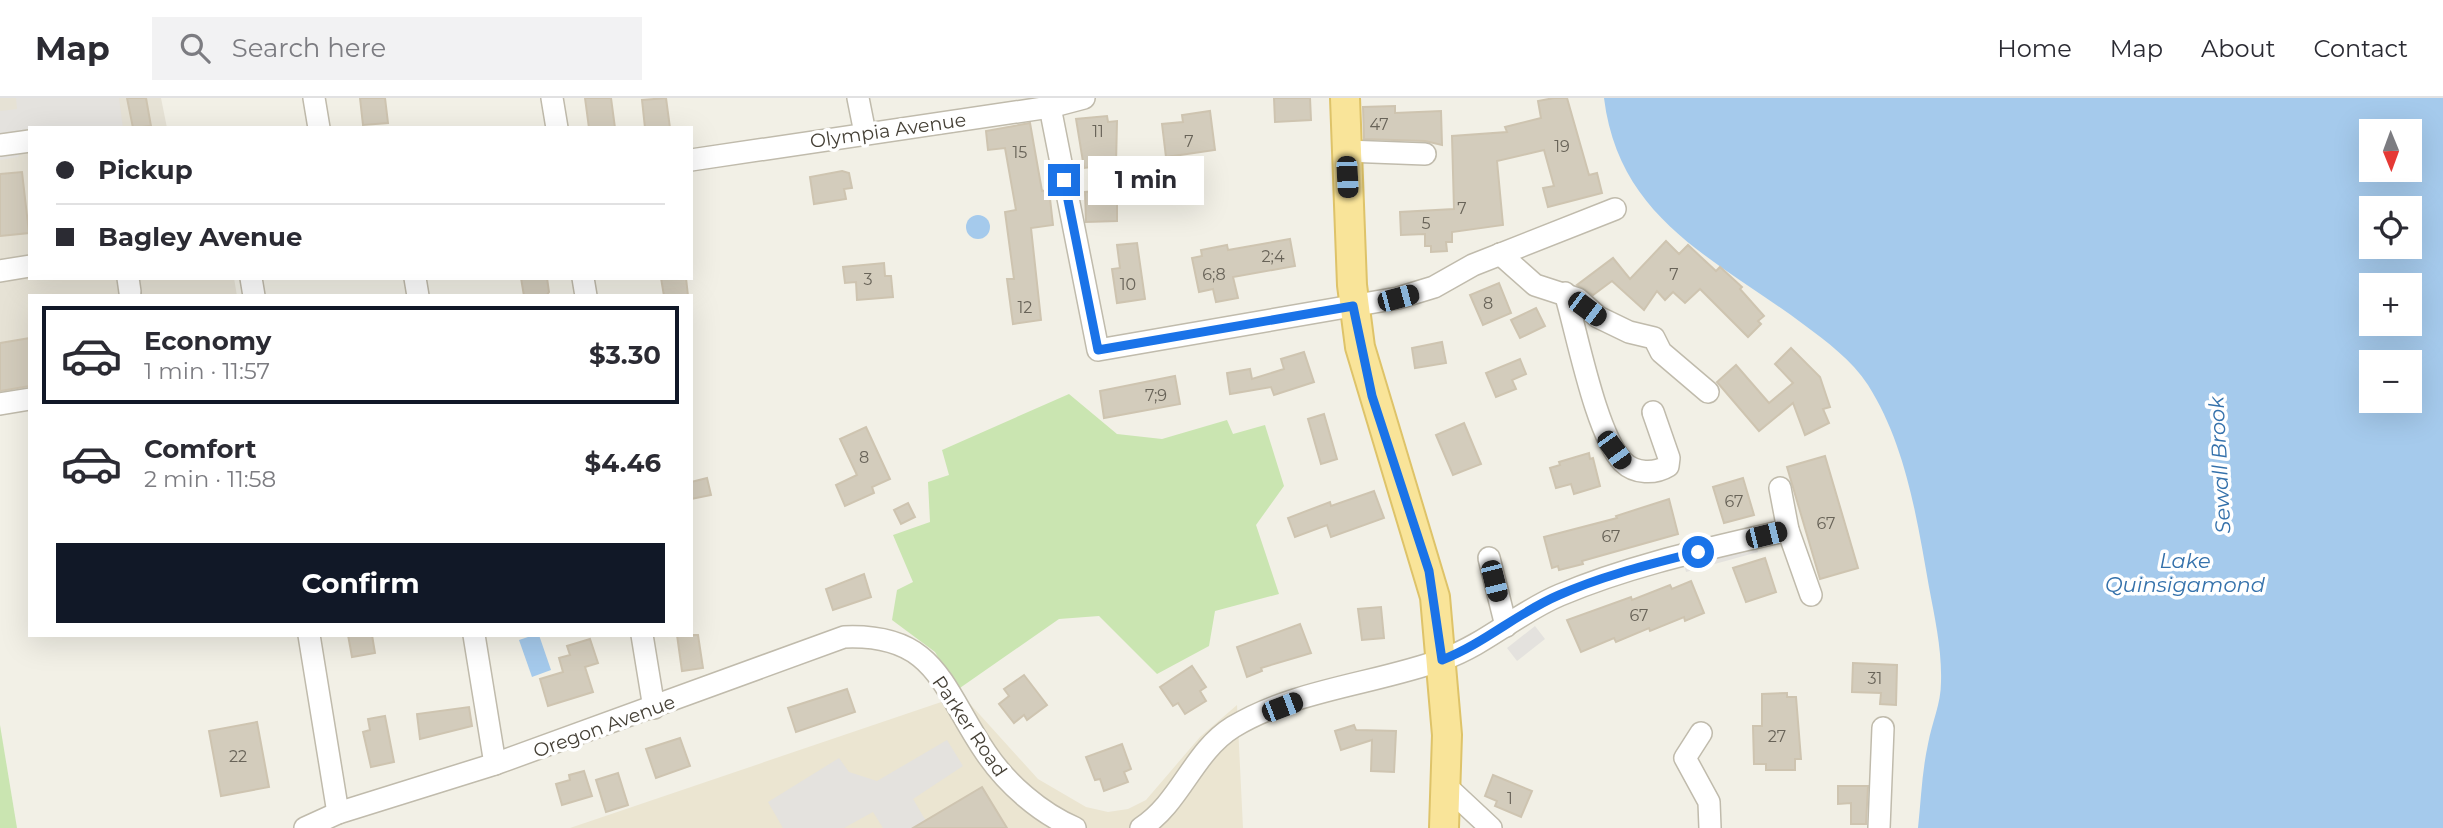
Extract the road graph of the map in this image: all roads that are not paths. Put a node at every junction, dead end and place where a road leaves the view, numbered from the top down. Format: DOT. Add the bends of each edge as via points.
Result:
graph roads {
  1 [pos="314,98"];
  2 [pos="552,98"];
  3 [pos="858,98"];
  4 [pos="1084,98"];
  5 [pos="1345,98"];
  6 [pos="1050,107"];
  7 [pos="318,126"];
  8 [pos="557,126"];
  9 [pos="865,133"];
  10 [pos="28,141"];
  11 [pos="0,145"];
  12 [pos="1346,151"];
  13 [pos="1425,154"];
  14 [pos="693,160"];
  15 [pos="1615,209"];
  16 [pos="1500,254"];
  17 [pos="28,266"];
  18 [pos="0,271"];
  19 [pos="1565,293"];
  20 [pos="1353,306"];
  21 [pos="1708,392"];
  22 [pos="28,399"];
  23 [pos="0,404"];
  24 [pos="1653,412"];
  25 [pos="1780,488"];
  26 [pos="1788,530"];
  27 [pos="1489,558"];
  28 [pos="1811,594"];
  29 [pos="1506,626"];
  30 [pos="309,637"];
  31 [pos="474,637"];
  32 [pos="642,637"];
  33 [pos="903,644"];
  34 [pos="1442,660"];
  35 [pos="654,708"];
  36 [pos="1883,728"];
  37 [pos="1701,733"];
  38 [pos="495,764"];
  39 [pos="1446,786"];
  40 [pos="338,813"];
  41 [pos="305,828"];
  42 [pos="1075,828"];
  43 [pos="1142,828"];
  44 [pos="1444,828"];
  45 [pos="1491,828"];
  46 [pos="1710,828"];
  47 [pos="1879,828"];
  1 -- 7 [label="street"];
  2 -- 8 [label="street"];
  3 -- 9 [label="street"];
  4 -- 6 [label="street, Olympia Avenue"];
  5 -- 12 [label="main road"];
  6 -- 9 [label="street, Olympia Avenue"];
  6 -- 20 [label="street" via="1098,350"];
  9 -- 14 [label="street, Olympia Avenue"];
  10 -- 11 [label="street"];
  12 -- 13 [label="street"];
  12 -- 20 [label="main road"];
  15 -- 16 [label="street"];
  16 -- 19 [label="street" via="1535,285"];
  16 -- 20 [label="street" via="1422,292"];
  17 -- 18 [label="street"];
  19 -- 21 [label="street" via="1598,317 1654,338 1661,352"];
  19 -- 24 [label="street" via="1605,430 1624,464 1635,470 1650,472 1668,466"];
  20 -- 34 [label="main road" via="1372,396 1429,571"];
  22 -- 23 [label="street"];
  25 -- 26 [label="street"];
  26 -- 28 [label="street"];
  26 -- 29 [label="street" via="1624,571 1558,595"];
  27 -- 29 [label="street"];
  29 -- 34 [label="street" via="1474,647"];
  30 -- 40 [label="street"];
  31 -- 38 [label="street"];
  32 -- 35 [label="street"];
  33 -- 35 [label="street, Oregon Avenue" via="876,637 844,637"];
  33 -- 42 [label="street, Parker Road" via="944,684 986,753 1012,785"];
  34 -- 39 [label="main road"];
  34 -- 43 [label="street" via="1311,696 1234,727 1210,746 1170,805"];
  35 -- 38 [label="street, Oregon Avenue"];
  36 -- 47 [label="street"];
  37 -- 46 [label="street" via="1685,758 1709,802"];
  38 -- 40 [label="street, Oregon Avenue"];
  39 -- 44 [label="main road"];
  39 -- 45 [label="street"];
  40 -- 41 [label="street, Oregon Avenue"];
}
